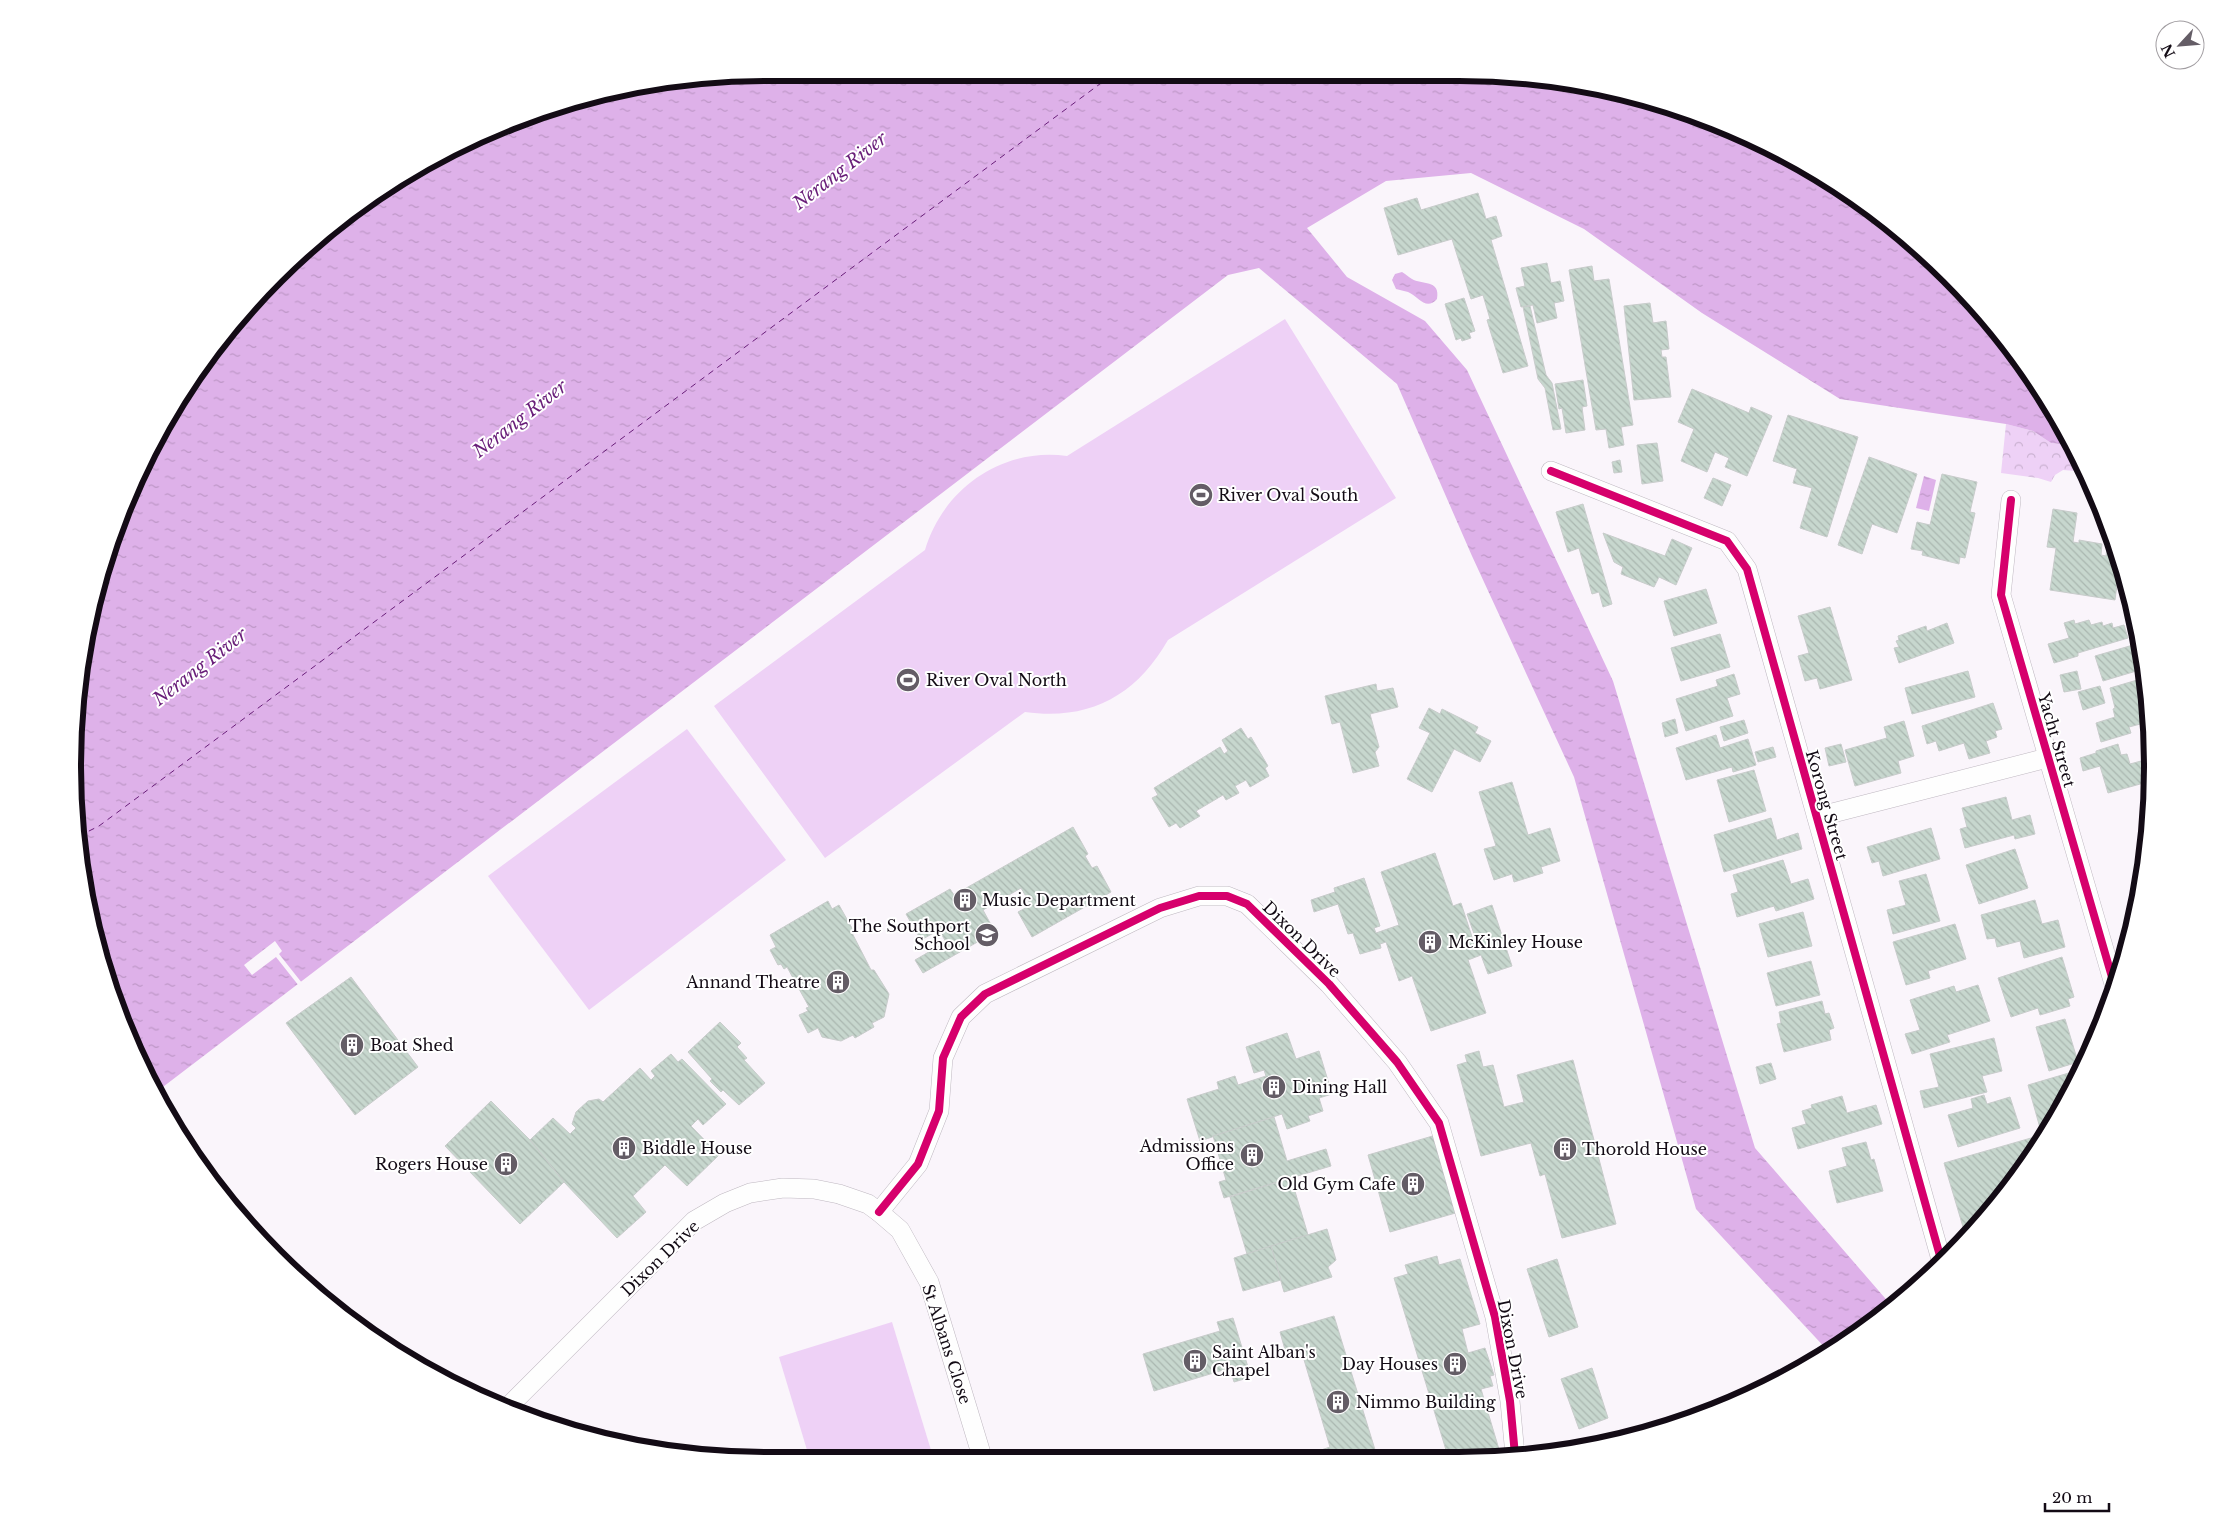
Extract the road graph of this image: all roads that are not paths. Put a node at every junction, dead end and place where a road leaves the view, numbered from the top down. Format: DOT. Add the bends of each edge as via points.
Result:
graph roads {
  1 [pos="1551,471"];
  2 [pos="2011,500"];
  3 [pos="2047,758"];
  4 [pos="1817,817"];
  5 [pos="2111,974"];
  6 [pos="878,1212"];
  7 [pos="1940,1254"];
  8 [pos="512,1403"];
  9 [pos="1514,1449"];
  10 [pos="981,1452"];
  1 -- 4 [label="street, Korong Street" via="1727,541 1747,569"];
  2 -- 3 [label="street, Yacht Street" via="2001,595"];
  3 -- 4 [label="street, Korong Street"];
  3 -- 5 [label="street, Yacht Street"];
  4 -- 7 [label="street, Korong Street"];
  6 -- 8 [label="street, Dixon Drive" via="868,1204 814,1189 774,1189 725,1202 694,1222"];
  6 -- 9 [label="street, Dixon Drive" via="918,1164 939,1111 943,1058 961,1017 985,994 1160,908 1198,896 1227,896 1246,904 1329,984 1397,1062 1439,1123 1495,1317 1510,1401"];
  6 -- 10 [label="street, St Albans Close" via="900,1230 929,1282"];
}
